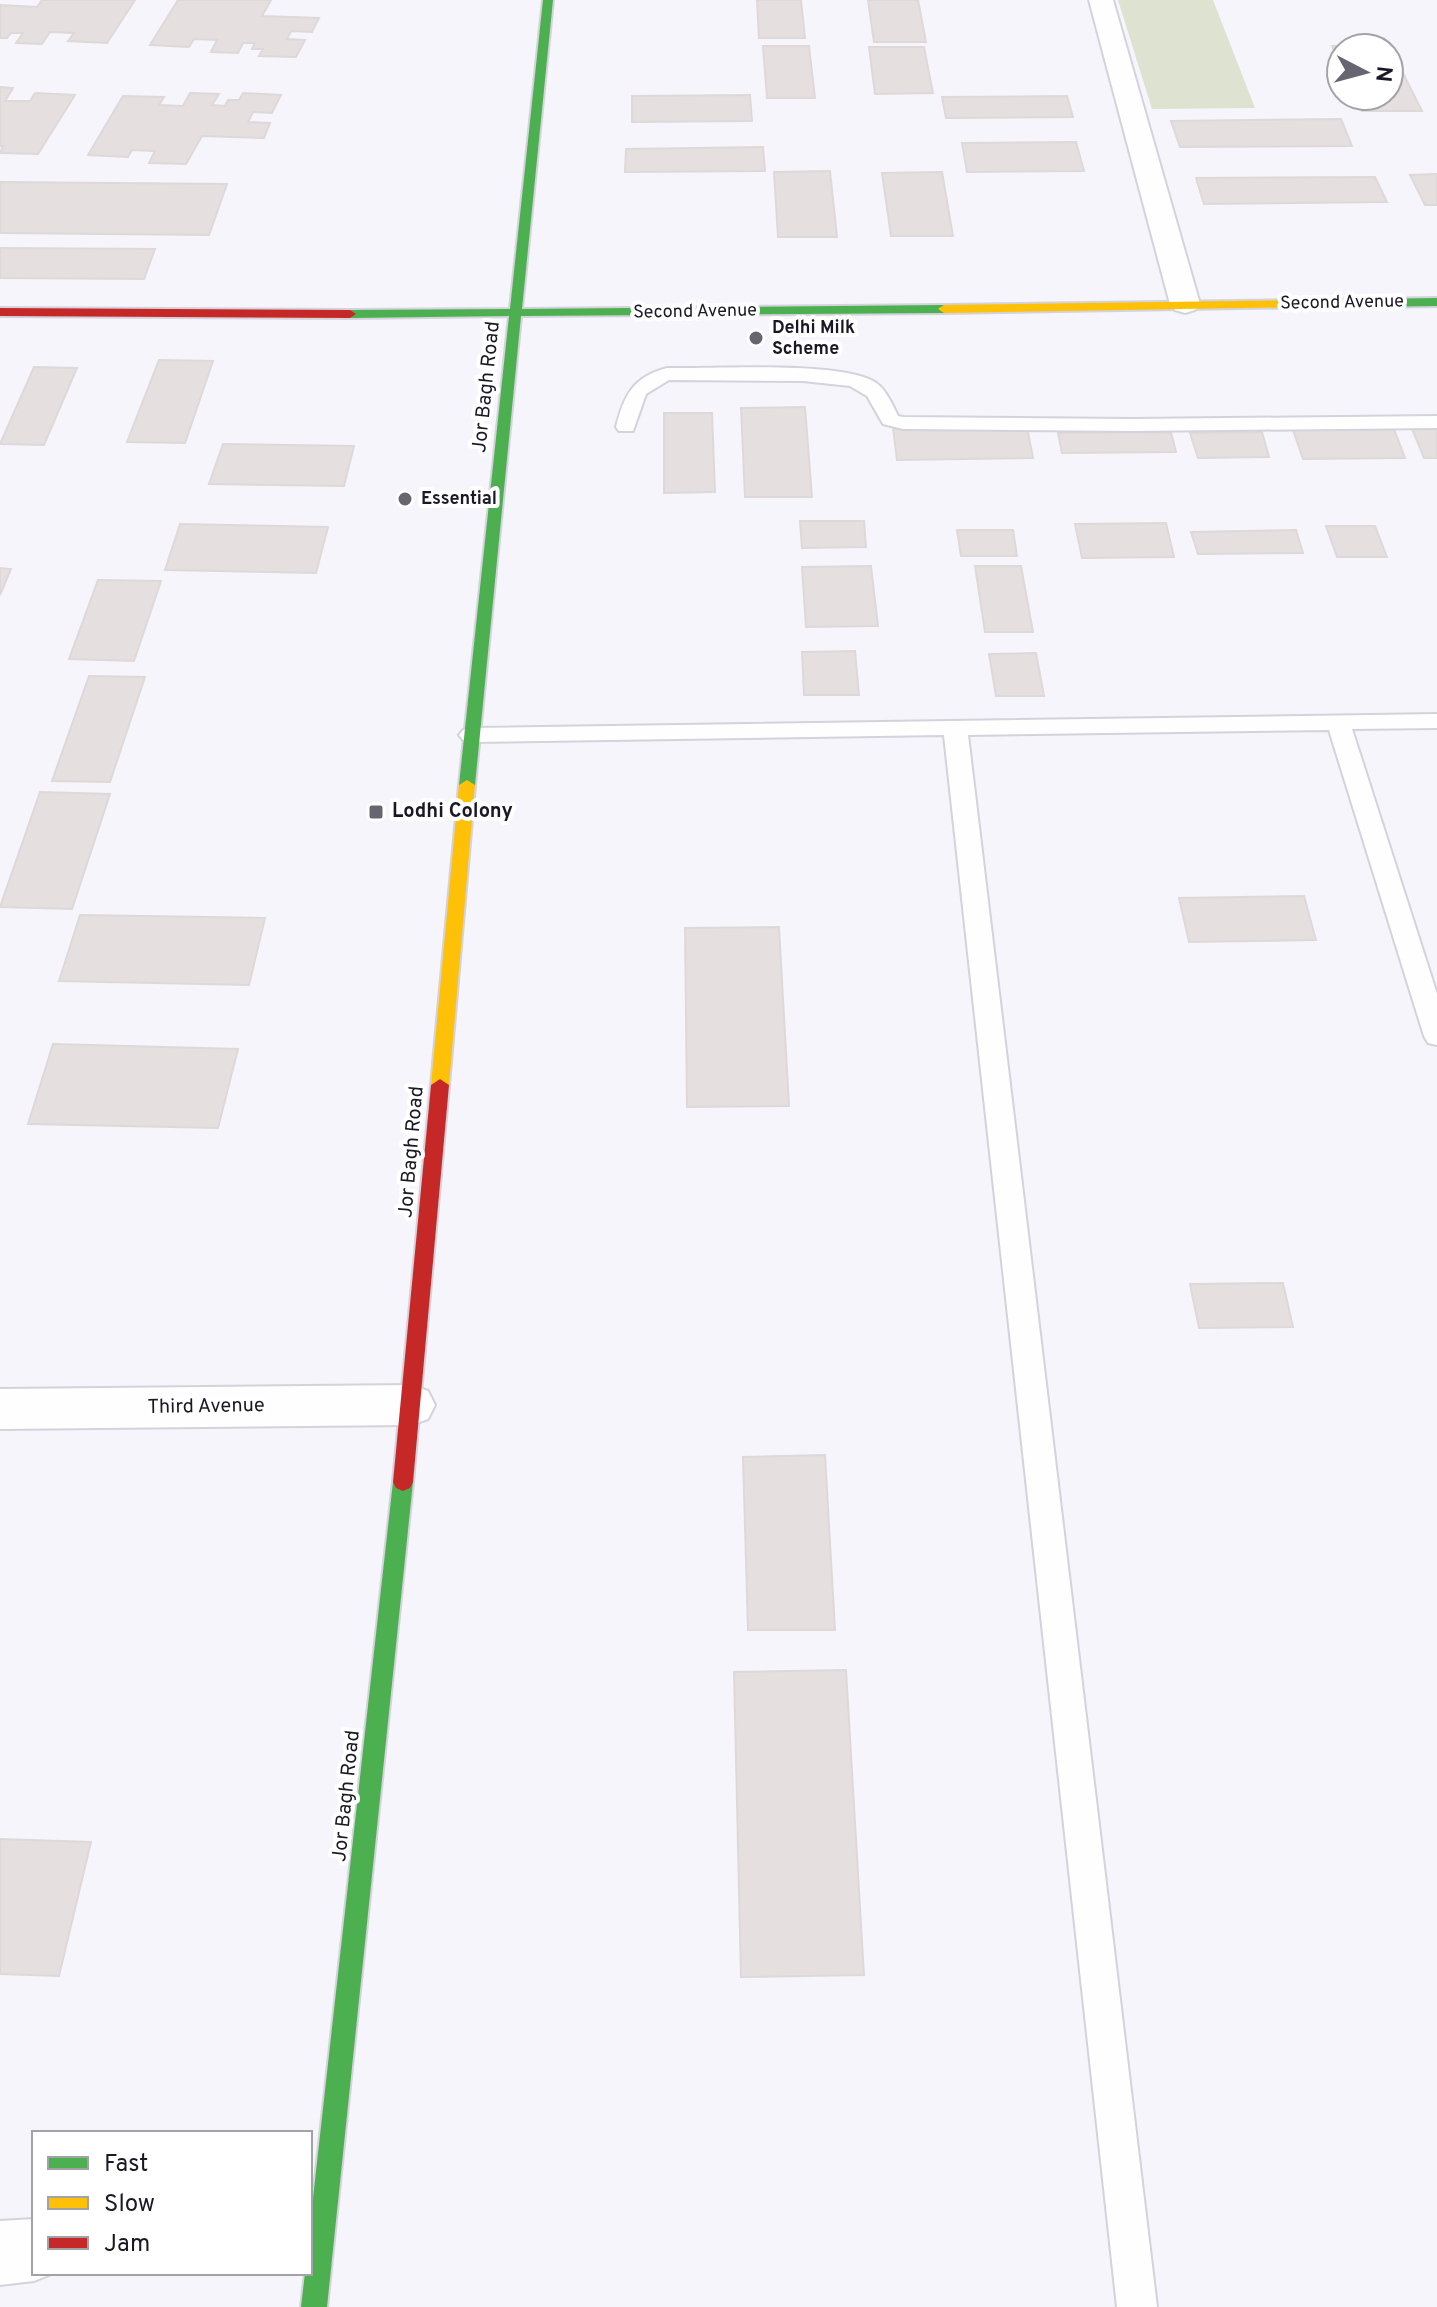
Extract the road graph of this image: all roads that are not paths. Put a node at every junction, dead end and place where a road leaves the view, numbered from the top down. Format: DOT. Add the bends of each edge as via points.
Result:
graph roads {
  1 [pos="548,0"];
  2 [pos="1101,0"];
  3 [pos="1437,302"];
  4 [pos="1185,304"];
  5 [pos="0,312"];
  6 [pos="517,315"];
  7 [pos="1437,422"];
  8 [pos="626,427"];
  9 [pos="1437,721"];
  10 [pos="1338,722"];
  11 [pos="955,728"];
  12 [pos="471,735"];
  13 [pos="1437,1036"];
  14 [pos="411,1405"];
  15 [pos="0,1409"];
  16 [pos="316,2226"];
  17 [pos="32,2250"];
  18 [pos="0,2253"];
  19 [pos="314,2307"];
  20 [pos="1137,2307"];
  1 -- 6 [label="street, Jor Bagh Road"];
  2 -- 4 [label="street"];
  3 -- 4 [label="street, Second Avenue"];
  4 -- 6 [label="street, Second Avenue"];
  5 -- 6 [label="street, Second Avenue"];
  6 -- 12 [label="street, Jor Bagh Road"];
  7 -- 8 [label="lane" via="903,423 890,420 864,383 833,377 667,374 648,380 634,395"];
  9 -- 10 [label="lane"];
  10 -- 11 [label="lane"];
  10 -- 13 [label="lane"];
  11 -- 12 [label="lane"];
  11 -- 20 [label="lane"];
  12 -- 14 [label="street, Jor Bagh Road"];
  14 -- 15 [label="street, Third Avenue"];
  14 -- 16 [label="street, Jor Bagh Road"];
  16 -- 19 [label="street, Jor Bagh Road"];
  17 -- 18 [label="street"];
}
